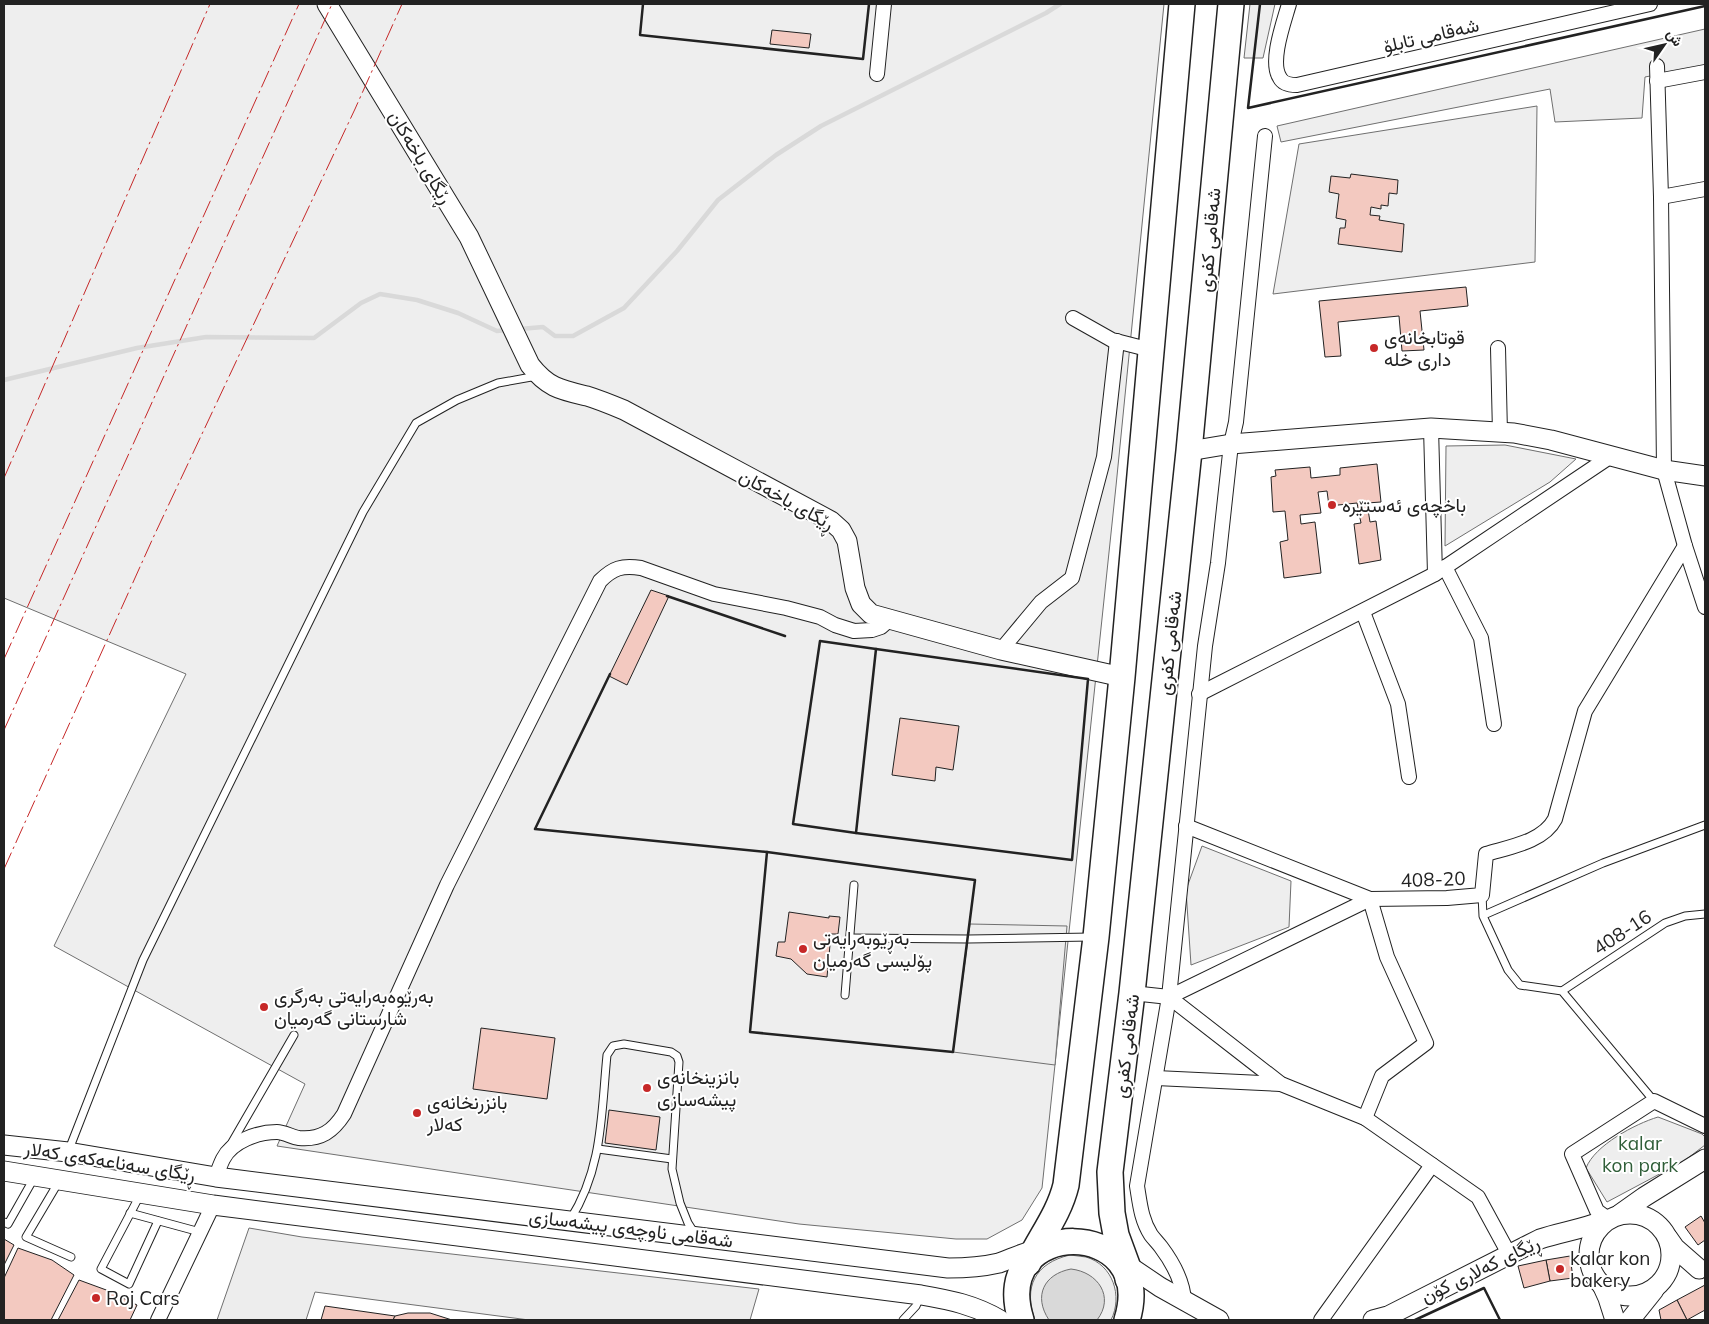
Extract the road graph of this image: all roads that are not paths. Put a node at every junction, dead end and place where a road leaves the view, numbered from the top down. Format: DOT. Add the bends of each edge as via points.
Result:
graph roads {
  1 [pos="327,4"];
  2 [pos="884,4"];
  3 [pos="1182,4"];
  4 [pos="1231,4"];
  5 [pos="1289,4"];
  6 [pos="1650,4"];
  7 [pos="1657,66"];
  8 [pos="1705,72"];
  9 [pos="877,74"];
  10 [pos="1657,80"];
  11 [pos="1265,136"];
  12 [pos="1705,190"];
  13 [pos="1661,197"];
  14 [pos="1073,318"];
  15 [pos="1117,341"];
  16 [pos="1498,348"];
  17 [pos="1152,350"];
  18 [pos="534,370"];
  19 [pos="1431,428"];
  20 [pos="1500,433"];
  21 [pos="1231,444"];
  22 [pos="1189,451"];
  23 [pos="1611,456"];
  24 [pos="1664,470"];
  25 [pos="1701,472"];
  26 [pos="1685,546"];
  27 [pos="1440,571"];
  28 [pos="1705,607"];
  29 [pos="1363,612"];
  30 [pos="889,620"];
  31 [pos="1001,650"];
  32 [pos="1122,677"];
  33 [pos="1199,694"];
  34 [pos="1494,724"];
  35 [pos="1409,777"];
  36 [pos="1705,825"];
  37 [pos="1186,826"];
  38 [pos="854,885"];
  39 [pos="1482,895"];
  40 [pos="1370,900"];
  41 [pos="1705,914"];
  42 [pos="1484,915"];
  43 [pos="1096,937"];
  44 [pos="850,938"];
  45 [pos="1562,991"];
  46 [pos="1132,994"];
  47 [pos="845,995"];
  48 [pos="1169,997"];
  49 [pos="294,1035"];
  50 [pos="1156,1078"];
  51 [pos="1281,1084"];
  52 [pos="1654,1101"];
  53 [pos="1365,1118"];
  54 [pos="1705,1126"];
  55 [pos="4,1145"];
  56 [pos="598,1149"];
  57 [pos="68,1152"];
  58 [pos="223,1157"];
  59 [pos="672,1159"];
  60 [pos="1705,1159"];
  61 [pos="1432,1165"];
  62 [pos="4,1171"];
  63 [pos="35,1176"];
  64 [pos="216,1177"];
  65 [pos="60,1180"];
  66 [pos="1654,1190"];
  67 [pos="141,1193"];
  68 [pos="213,1205"];
  69 [pos="130,1213"];
  70 [pos="1614,1217"];
  71 [pos="570,1220"];
  72 [pos="158,1221"];
  73 [pos="4,1222"];
  74 [pos="1661,1230"];
  75 [pos="200,1232"];
  76 [pos="1561,1232"];
  77 [pos="696,1236"];
  78 [pos="1035,1254"];
  79 [pos="1509,1254"];
  80 [pos="1588,1254"];
  81 [pos="71,1257"];
  82 [pos="1123,1267"];
  83 [pos="1702,1269"];
  84 [pos="1661,1282"];
  85 [pos="1602,1286"];
  86 [pos="921,1295"];
  87 [pos="1184,1301"];
  88 [pos="1638,1315"];
  89 [pos="158,1320"];
  90 [pos="903,1320"];
  91 [pos="1000,1320"];
  92 [pos="1020,1320"];
  93 [pos="1127,1320"];
  94 [pos="1219,1320"];
  95 [pos="1321,1320"];
  96 [pos="1373,1320"];
  97 [pos="1614,1320"];
  1 -- 18 [label="main road, ڕێگای باخەکان" via="469,237"];
  2 -- 9 [label="street"];
  3 -- 17 [label="highway"];
  4 -- 22 [label="highway, شەقامی کفری"];
  5 -- 6 [label="street, شەقامی تابلۆ" via="1275,59 1280,79 1297,85"];
  7 -- 10 [label="street"];
  8 -- 10 [label="street"];
  10 -- 13 [label="street"];
  11 -- 21 [label="street" via="1236,422"];
  12 -- 13 [label="street"];
  13 -- 24 [label="street"];
  14 -- 15 [label="street"];
  15 -- 17 [label="street"];
  15 -- 31 [label="street" via="1104,456 1072,578 1041,602"];
  16 -- 20 [label="street"];
  17 -- 32 [label="highway"];
  18 -- 30 [label="main road, ڕێگای باخەکان" via="549,384 624,410 831,521 847,541 851,571 861,604 872,614"];
  18 -- 57 [label="lane" via="457,400 416,423 363,512 143,960"];
  19 -- 20 [label="main road"];
  19 -- 21 [label="main road"];
  19 -- 27 [label="street"];
  20 -- 23 [label="main road" via="1551,440"];
  21 -- 22 [label="main road"];
  21 -- 33 [label="street"];
  22 -- 46 [label="highway, شەقامی کفری"];
  23 -- 24 [label="main road"];
  23 -- 27 [label="street"];
  24 -- 25 [label="main road"];
  24 -- 26 [label="street"];
  26 -- 28 [label="street"];
  26 -- 39 [label="street, 408-20" via="1585,711 1551,826 1543,834 1516,846 1486,854"];
  27 -- 29 [label="street"];
  27 -- 34 [label="street" via="1481,638"];
  29 -- 33 [label="street"];
  29 -- 35 [label="street" via="1398,704"];
  30 -- 31 [label="main road, ڕێگای باخەکان"];
  30 -- 58 [label="street" via="872,630 854,631 786,608 714,594 640,568 629,566 607,574 600,581 447,885 344,1114 334,1128 319,1137 299,1138 278,1132 254,1136 240,1142"];
  31 -- 32 [label="main road, ڕێگای باخەکان"];
  32 -- 43 [label="highway"];
  33 -- 37 [label="street"];
  36 -- 42 [label="lane" via="1603,863"];
  37 -- 40 [label="street"];
  37 -- 48 [label="street"];
  38 -- 44 [label="lane"];
  39 -- 40 [label="street, 408-20"];
  39 -- 42 [label="lane"];
  40 -- 48 [label="street, 408-20"];
  40 -- 53 [label="street" via="1387,957 1426,1043 1382,1076"];
  41 -- 45 [label="lane, 408-16" via="1665,923"];
  42 -- 45 [label="lane" via="1508,970 1520,985"];
  43 -- 44 [label="lane"];
  43 -- 78 [label="highway" via="1066,1185 1054,1219"];
  44 -- 47 [label="lane"];
  45 -- 52 [label="lane"];
  46 -- 48 [label="street"];
  46 -- 82 [label="highway, شەقامی کفری" via="1110,1172 1112,1213"];
  48 -- 50 [label="street"];
  48 -- 51 [label="street"];
  49 -- 58 [label="lane"];
  50 -- 51 [label="street"];
  50 -- 87 [label="street" via="1137,1186 1141,1215 1151,1236 1178,1275"];
  51 -- 53 [label="street"];
  52 -- 54 [label="street"];
  52 -- 70 [label="street" via="1572,1154 1597,1210"];
  53 -- 61 [label="street"];
  55 -- 57 [label="main road, ڕێگای سەناعەکەی کەلار"];
  56 -- 59 [label="lane"];
  56 -- 59 [label="lane" via="607,1055 613,1046 624,1044 671,1052 679,1062"];
  56 -- 71 [label="lane" via="589,1184"];
  57 -- 64 [label="main road, ڕێگای سەناعەکەی کەلار"];
  58 -- 64 [label="street"];
  59 -- 77 [label="lane" via="676,1193"];
  60 -- 66 [label="main road"];
  61 -- 79 [label="street" via="1478,1197"];
  61 -- 95 [label="street"];
  62 -- 63 [label="main road, ڕێگای سەناعەکەی کەلار"];
  63 -- 65 [label="main road, ڕێگای سەناعەکەی کەلار"];
  63 -- 73 [label="lane" via="8,1224"];
  64 -- 68 [label="main road"];
  64 -- 71 [label="main road, شەقامی ناوچەی پیشەسازی"];
  65 -- 67 [label="main road, ڕێگای سەناعەکەی کەلار"];
  65 -- 81 [label="lane" via="26,1237"];
  66 -- 70 [label="main road"];
  66 -- 74 [label="main road" via="1649,1199"];
  67 -- 68 [label="main road, ڕێگای سەناعەکەی کەلار"];
  67 -- 69 [label="lane"];
  68 -- 75 [label="street"];
  68 -- 86 [label="main road, شەقامی ناوچەی پیشەسازی"];
  69 -- 72 [label="lane"];
  69 -- 72 [label="lane" via="101,1269 129,1284"];
  70 -- 74 [label="main road" via="1633,1214 1646,1217"];
  70 -- 76 [label="main road, ڕێگای کەلاری کۆن"];
  70 -- 80 [label="main road" via="1598,1228 1591,1239"];
  71 -- 77 [label="main road, شەقامی ناوچەی پیشەسازی"];
  72 -- 75 [label="lane"];
  74 -- 83 [label="main road" via="1675,1248"];
  74 -- 84 [label="main road" via="1671,1249 1671,1263"];
  75 -- 89 [label="street"];
  76 -- 79 [label="main road, ڕێگای کەلاری کۆن"];
  76 -- 80 [label="main road" via="1582,1244"];
  77 -- 78 [label="main road, شەقامی ناوچەی پیشەسازی" via="948,1268 976,1268"];
  78 -- 82 [label="highway" via="1058,1242 1088,1242 1102,1248"];
  78 -- 92 [label="highway" via="1019,1279 1016,1297"];
  79 -- 96 [label="main road, ڕێگای کەلاری کۆن" via="1388,1316"];
  80 -- 85 [label="main road" via="1594,1276"];
  82 -- 87 [label="main road"];
  82 -- 93 [label="highway, شەقامی کفری" via="1131,1294"];
  83 -- 84 [label="main road" via="1674,1272"];
  84 -- 85 [label="main road" via="1643,1294 1629,1297 1615,1294"];
  84 -- 88 [label="main road"];
  85 -- 97 [label="main road"];
  86 -- 90 [label="lane"];
  86 -- 91 [label="main road, شەقامی ناوچەی پیشەسازی" via="956,1301"];
  87 -- 94 [label="main road"];
}
